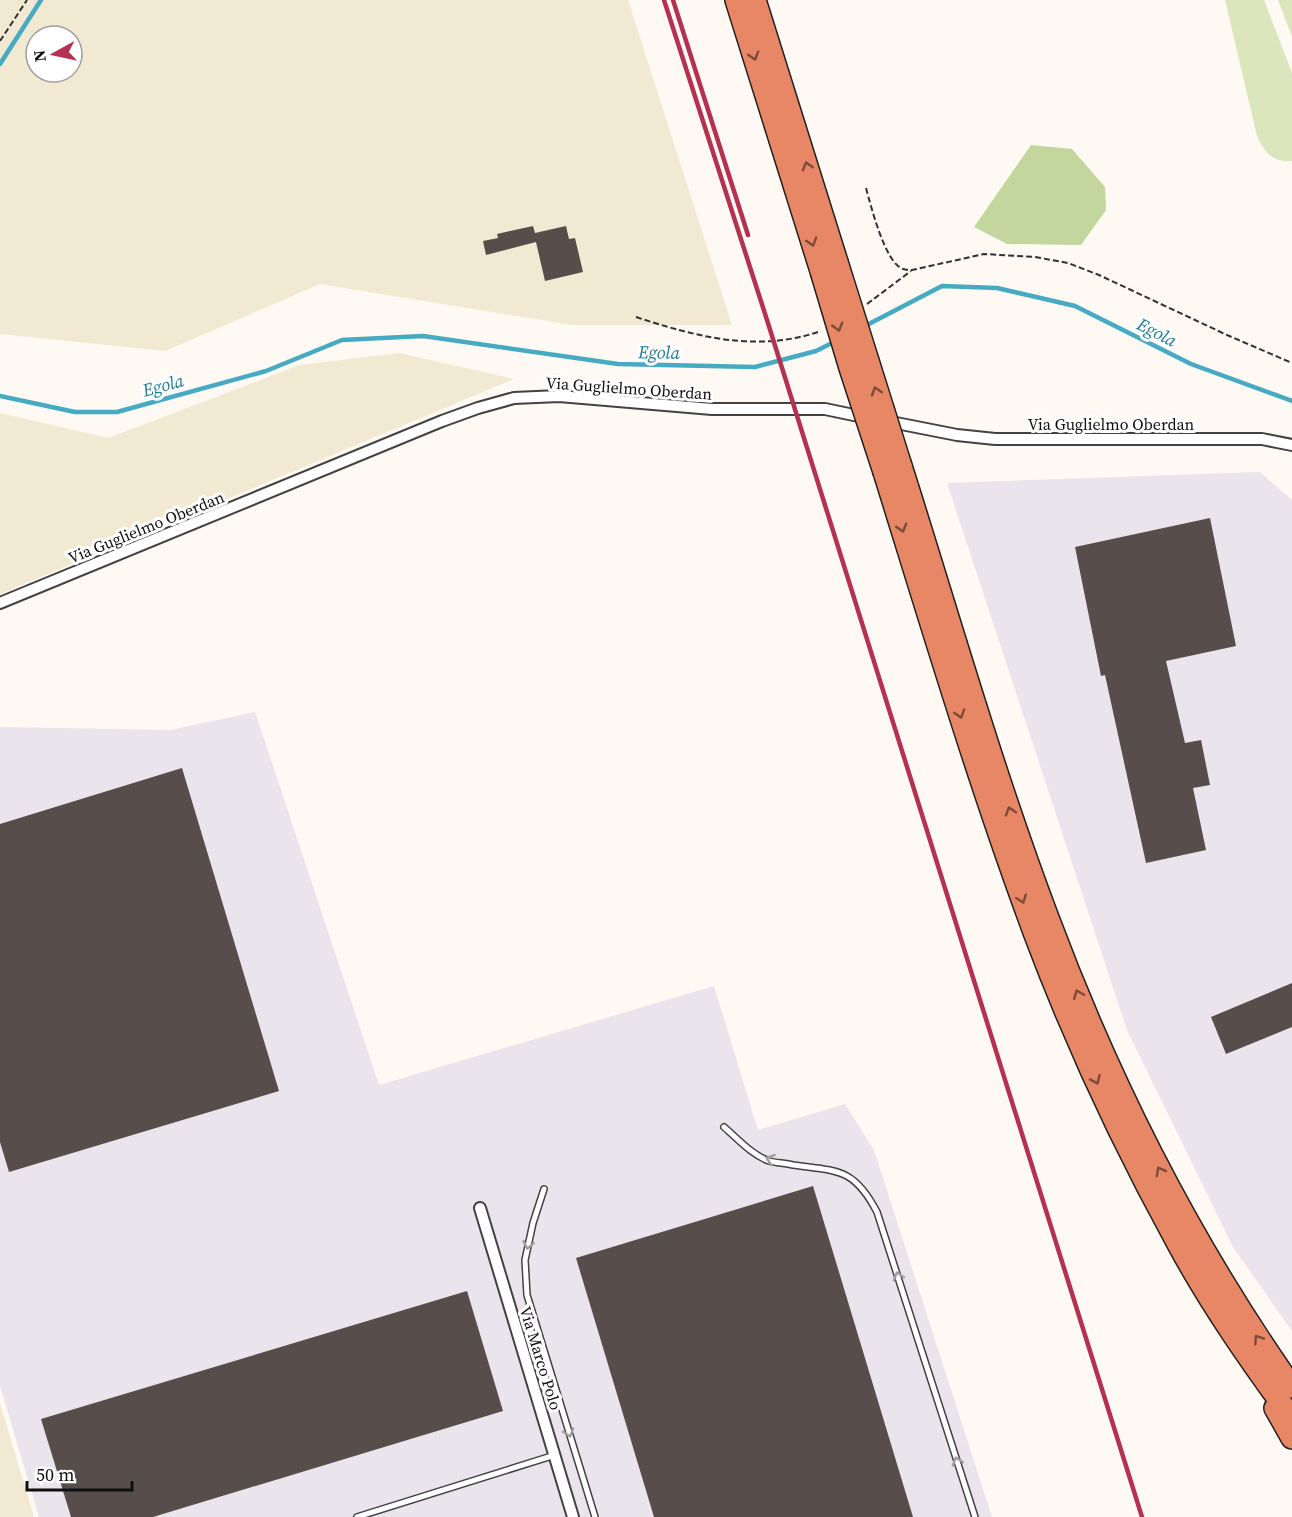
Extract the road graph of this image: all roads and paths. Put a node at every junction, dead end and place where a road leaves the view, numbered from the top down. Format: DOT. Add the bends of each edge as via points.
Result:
graph roads {
  1 [pos="27,0"];
  2 [pos="736,0"];
  3 [pos="755,0"];
  4 [pos="0,41"];
  5 [pos="866,188"];
  6 [pos="829,266"];
  7 [pos="912,270"];
  8 [pos="867,304"];
  9 [pos="636,317"];
  10 [pos="829,326"];
  11 [pos="1292,363"];
  12 [pos="1292,445"];
  13 [pos="892,469"];
  14 [pos="0,603"];
  15 [pos="724,1127"];
  16 [pos="544,1189"];
  17 [pos="480,1208"];
  18 [pos="1241,1347"];
  19 [pos="1292,1387"];
  20 [pos="1292,1418"];
  21 [pos="1292,1438"];
  22 [pos="555,1455"];
  23 [pos="357,1517"];
  24 [pos="573,1517"];
  25 [pos="595,1517"];
  26 [pos="975,1517"];
  1 -- 4 [label="path"];
  2 -- 6 [label="highway, one-way"];
  6 -- 3 [label="highway, one-way"];
  5 -- 7 [label="path" via="877,228 894,262 902,269"];
  6 -- 13 [label="highway, bridge"];
  7 -- 8 [label="path"];
  7 -- 11 [label="path" via="984,254 1068,263"];
  9 -- 10 [label="path" via="704,337 767,343"];
  12 -- 14 [label="street, Via Guglielmo Oberdan" via="1262,439 995,439 825,409 712,409 559,396 513,398 442,422"];
  13 -- 18 [label="highway, one-way" via="1004,847 1035,934 1124,1139 1179,1246"];
  19 -- 13 [label="highway, one-way" via="1194,1236 1136,1126 1090,1023 1015,827"];
  26 -- 15 [label="lane, one-way" via="868,1194 839,1171 770,1161 752,1152"];
  16 -- 25 [label="lane, one-way" via="525,1260 527,1295"];
  17 -- 22 [label="street, Via Marco Polo"];
  18 -- 20 [label="highway"];
  18 -- 21 [label="highway"];
  22 -- 23 [label="lane"];
  22 -- 24 [label="street, Via Marco Polo"];
}
